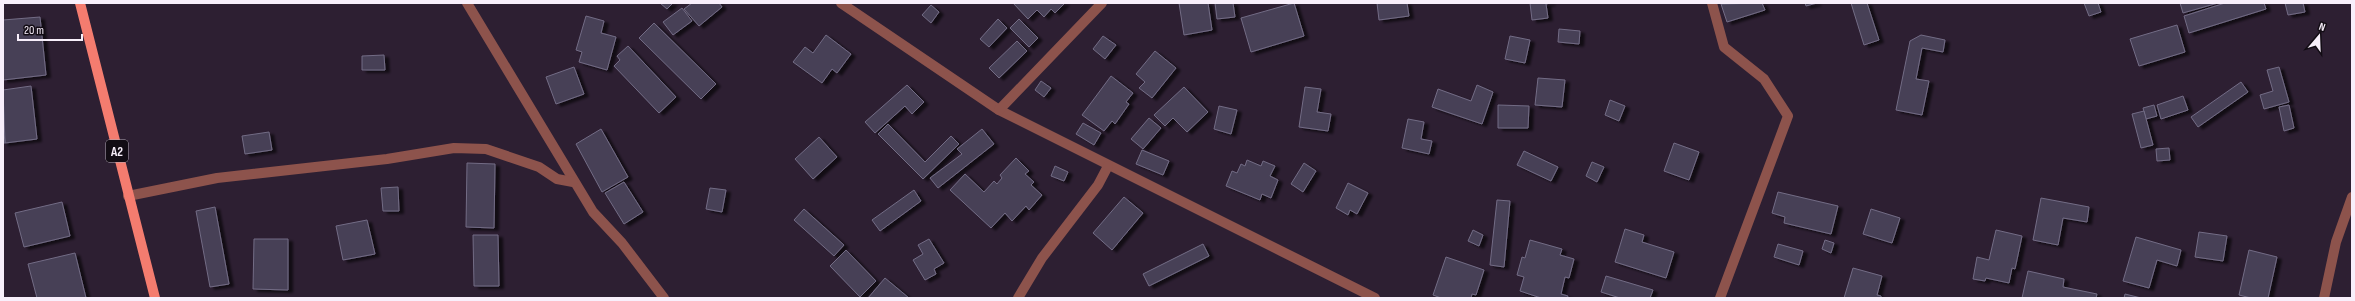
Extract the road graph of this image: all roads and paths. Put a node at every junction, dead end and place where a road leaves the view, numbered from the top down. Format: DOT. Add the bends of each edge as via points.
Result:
graph roads {
  1 [pos="80,3"];
  2 [pos="467,3"];
  3 [pos="841,3"];
  4 [pos="1102,3"];
  5 [pos="1712,3"];
  6 [pos="999,110"];
  7 [pos="1108,166"];
  8 [pos="573,182"];
  9 [pos="128,196"];
  10 [pos="2352,196"];
  11 [pos="155,298"];
  12 [pos="664,298"];
  13 [pos="1018,298"];
  14 [pos="1374,298"];
  15 [pos="1720,298"];
  16 [pos="2324,298"];
  1 -- 9 [label="main road, A2"];
  2 -- 8 [label="street"];
  3 -- 6 [label="street"];
  4 -- 6 [label="street"];
  5 -- 15 [label="street" via="1724,47 1764,79 1788,116"];
  6 -- 7 [label="street"];
  7 -- 13 [label="street" via="1098,185 1042,258"];
  7 -- 14 [label="street" via="1274,246"];
  8 -- 9 [label="street" via="557,179 540,167 486,149 454,148 387,160 217,178"];
  8 -- 12 [label="street" via="593,212 622,243"];
  9 -- 11 [label="main road, A2"];
  10 -- 16 [label="street" via="2336,242"];
}
